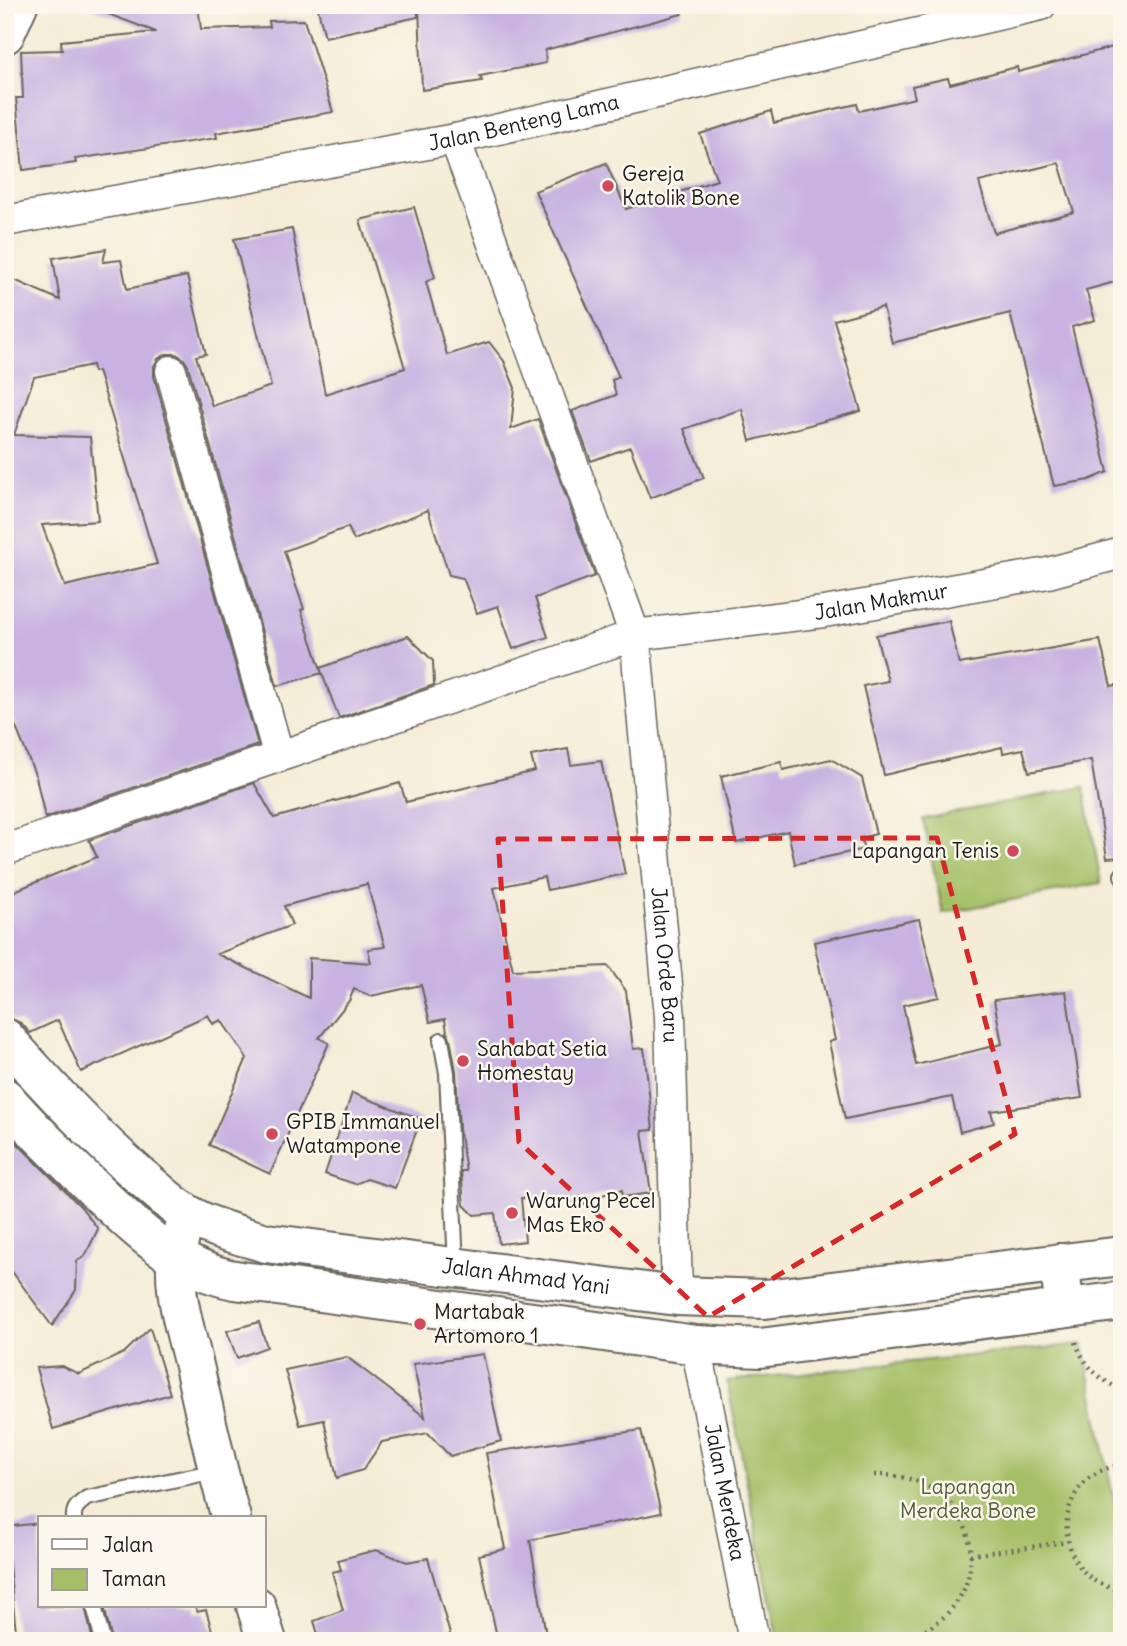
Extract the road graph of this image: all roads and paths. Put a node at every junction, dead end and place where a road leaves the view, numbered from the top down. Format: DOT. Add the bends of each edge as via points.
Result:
graph roads {
  1 [pos="18,5"];
  2 [pos="1041,5"];
  3 [pos="5,34"];
  4 [pos="455,139"];
  5 [pos="5,221"];
  6 [pos="171,371"];
  7 [pos="1122,553"];
  8 [pos="635,635"];
  9 [pos="279,757"];
  10 [pos="5,850"];
  11 [pos="5,1038"];
  12 [pos="442,1040"];
  13 [pos="5,1098"];
  14 [pos="186,1213"];
  15 [pos="227,1231"];
  16 [pos="1122,1256"];
  17 [pos="174,1257"];
  18 [pos="1059,1263"];
  19 [pos="456,1267"];
  20 [pos="216,1277"];
  21 [pos="677,1296"];
  22 [pos="1122,1301"];
  23 [pos="1067,1308"];
  24 [pos="696,1345"];
  25 [pos="189,1347"];
  26 [pos="1122,1390"];
  27 [pos="1122,1464"];
  28 [pos="217,1471"];
  29 [pos="874,1475"];
  30 [pos="74,1516"];
  31 [pos="230,1516"];
  32 [pos="1068,1542"];
  33 [pos="970,1555"];
  34 [pos="1122,1590"];
  35 [pos="95,1608"];
  36 [pos="257,1608"];
  37 [pos="900,1640"];
  38 [pos="103,1641"];
  39 [pos="267,1641"];
  40 [pos="754,1641"];
  1 -- 3 [label="main road"];
  2 -- 4 [label="street, Jalan Benteng Lama"];
  4 -- 5 [label="street, Jalan Benteng Lama"];
  4 -- 8 [label="street, Jalan Orde Baru"];
  6 -- 9 [label="street"];
  7 -- 8 [label="street, Jalan Makmur" via="1048,573 824,612"];
  8 -- 9 [label="street, Jalan Makmur"];
  8 -- 21 [label="street, Jalan Orde Baru" via="670,1017"];
  9 -- 10 [label="street, Jalan Makmur"];
  11 -- 14 [label="main road, Jalan Ahmad Yani" via="114,1154"];
  12 -- 19 [label="lane"];
  13 -- 17 [label="main road, Jalan Ahmad Yani" via="103,1197"];
  14 -- 15 [label="main road, Jalan Ahmad Yani"];
  14 -- 17 [label="main road"];
  15 -- 19 [label="main road, Jalan Ahmad Yani" via="266,1243"];
  15 -- 20 [label="main road"];
  16 -- 18 [label="main road, Jalan Ahmad Yani"];
  17 -- 20 [label="main road, Jalan Ahmad Yani"];
  17 -- 25 [label="main road" via="178,1306"];
  18 -- 21 [label="main road, Jalan Ahmad Yani" via="765,1299"];
  18 -- 23 [label="main road"];
  19 -- 21 [label="main road, Jalan Ahmad Yani"];
  20 -- 24 [label="main road, Jalan Ahmad Yani"];
  20 -- 25 [label="main road"];
  22 -- 23 [label="main road, Jalan Ahmad Yani"];
  23 -- 24 [label="main road, Jalan Ahmad Yani" via="760,1348"];
  23 -- 26 [label="path" via="1078,1349 1088,1366"];
  24 -- 40 [label="street, Jalan Merdeka"];
  25 -- 28 [label="main road"];
  27 -- 32 [label="path" via="1089,1478 1077,1491 1065,1525"];
  28 -- 30 [label="lane" via="87,1498 78,1504"];
  28 -- 31 [label="main road"];
  29 -- 33 [label="path" via="914,1478 948,1500 960,1516"];
  32 -- 33 [label="path"];
  32 -- 34 [label="path" via="1085,1573 1100,1584"];
  33 -- 37 [label="path" via="969,1575 952,1611 937,1625"];
  35 -- 38 [label="lane"];
  36 -- 39 [label="main road"];
}
